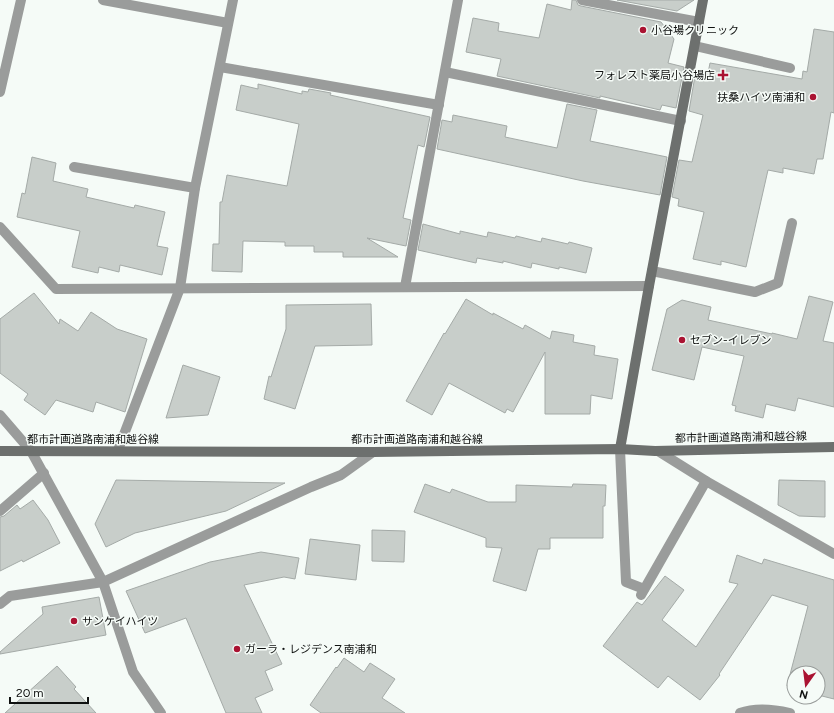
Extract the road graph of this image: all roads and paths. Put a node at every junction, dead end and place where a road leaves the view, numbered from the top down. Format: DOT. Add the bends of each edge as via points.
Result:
graph roads {
  1 [pos="21,0"];
  2 [pos="103,0"];
  3 [pos="233,0"];
  4 [pos="458,0"];
  5 [pos="582,0"];
  6 [pos="703,0"];
  7 [pos="699,22"];
  8 [pos="228,23"];
  9 [pos="695,46"];
  10 [pos="220,67"];
  11 [pos="790,68"];
  12 [pos="445,72"];
  13 [pos="0,92"];
  14 [pos="439,105"];
  15 [pos="681,121"];
  16 [pos="74,167"];
  17 [pos="195,188"];
  18 [pos="792,223"];
  19 [pos="0,227"];
  20 [pos="652,271"];
  21 [pos="650,286"];
  22 [pos="405,287"];
  23 [pos="180,288"];
  24 [pos="0,415"];
  25 [pos="834,447"];
  26 [pos="620,449"];
  27 [pos="118,450"];
  28 [pos="0,451"];
  29 [pos="31,451"];
  30 [pos="658,451"];
  31 [pos="373,452"];
  32 [pos="44,473"];
  33 [pos="706,481"];
  34 [pos="0,511"];
  35 [pos="834,554"];
  36 [pos="103,582"];
  37 [pos="0,604"];
  38 [pos="162,713"];
  39 [pos="740,713"];
  40 [pos="790,713"];
  1 -- 13 [label="street"];
  2 -- 8 [label="street"];
  3 -- 8 [label="street"];
  4 -- 12 [label="street"];
  5 -- 7 [label="street"];
  6 -- 7 [label="street"];
  7 -- 9 [label="street"];
  8 -- 10 [label="street"];
  9 -- 11 [label="street"];
  9 -- 15 [label="street"];
  10 -- 14 [label="street"];
  10 -- 17 [label="street"];
  12 -- 14 [label="street"];
  12 -- 15 [label="street"];
  14 -- 22 [label="street"];
  15 -- 20 [label="street"];
  16 -- 17 [label="street"];
  17 -- 23 [label="street"];
  18 -- 20 [label="street" via="778,283 755,292"];
  19 -- 23 [label="street" via="56,289"];
  20 -- 21 [label="street"];
  21 -- 22 [label="street"];
  21 -- 26 [label="street"];
  22 -- 23 [label="street"];
  23 -- 27 [label="street"];
  24 -- 29 [label="street"];
  25 -- 30 [label="street, 都市計画道路南浦和越谷線"];
  26 -- 30 [label="street, 都市計画道路南浦和越谷線"];
  26 -- 31 [label="street, 都市計画道路南浦和越谷線"];
  26 -- 33 [label="street" via="626,582 642,592"];
  27 -- 29 [label="street, 都市計画道路南浦和越谷線"];
  27 -- 31 [label="street, 都市計画道路南浦和越谷線"];
  28 -- 29 [label="street, 都市計画道路南浦和越谷線"];
  29 -- 32 [label="street"];
  30 -- 33 [label="street"];
  31 -- 36 [label="street" via="341,475"];
  32 -- 34 [label="street"];
  32 -- 36 [label="street"];
  33 -- 35 [label="street"];
  36 -- 37 [label="street" via="10,596"];
  36 -- 38 [label="street" via="133,672"];
  39 -- 40 [label="street" via="750,709"];
}
